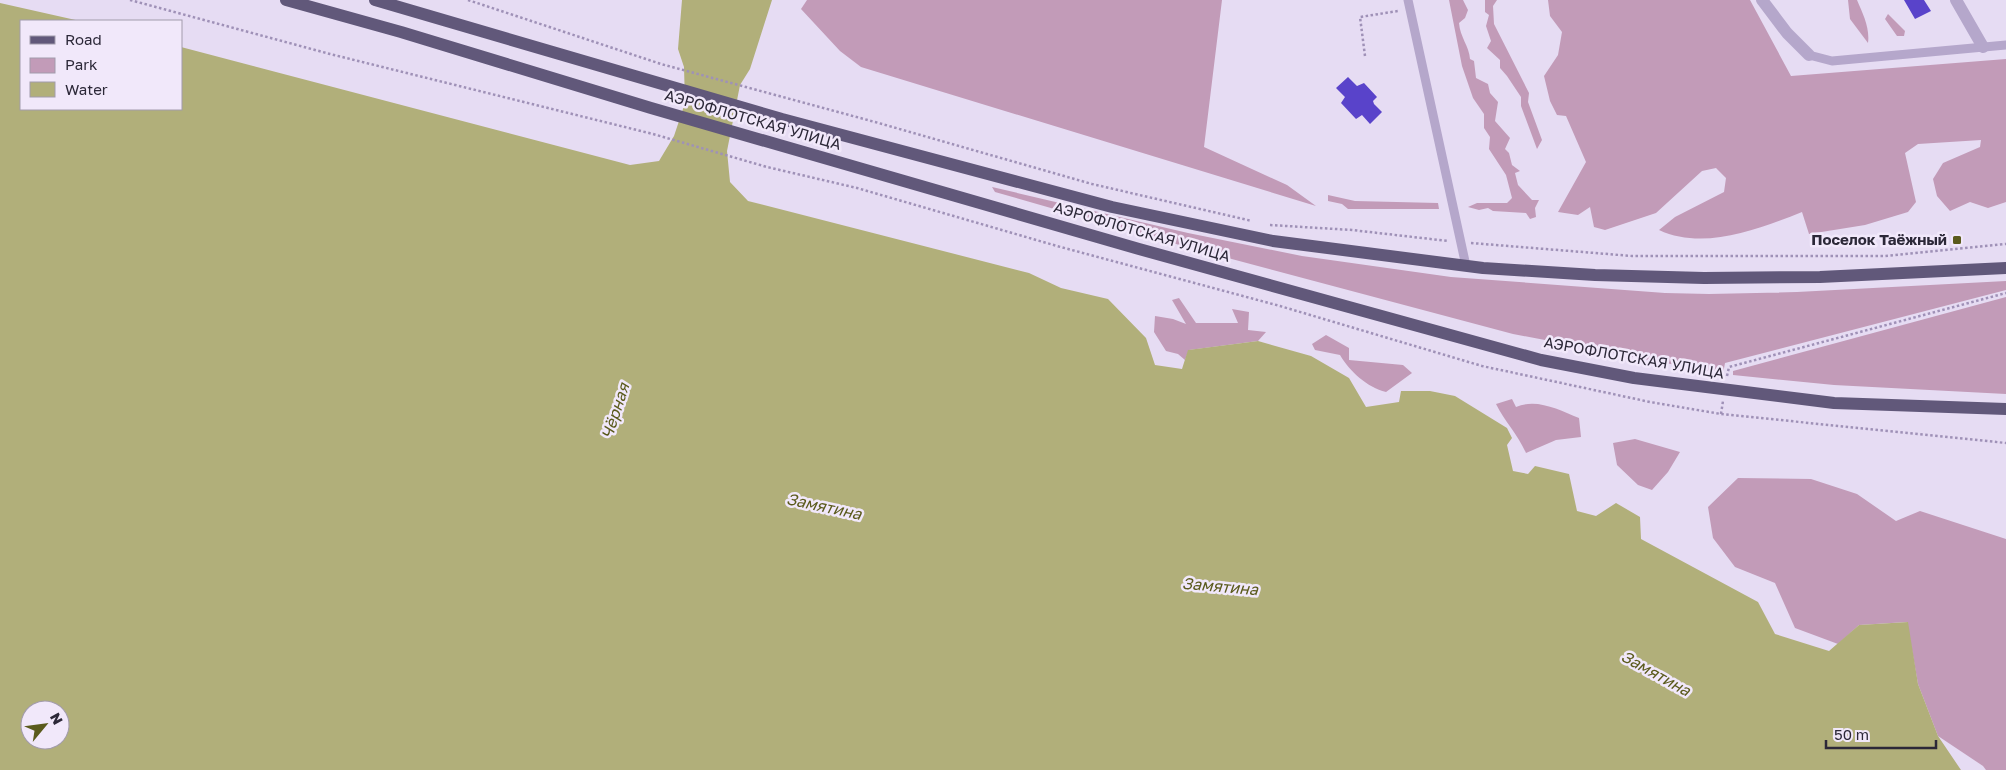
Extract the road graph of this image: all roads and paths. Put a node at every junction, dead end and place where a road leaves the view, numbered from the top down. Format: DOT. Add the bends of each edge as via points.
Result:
graph roads {
  1 [pos="130,0"];
  2 [pos="286,0"];
  3 [pos="375,0"];
  4 [pos="468,0"];
  5 [pos="1762,0"];
  6 [pos="1956,0"];
  7 [pos="1409,4"];
  8 [pos="2006,45"];
  9 [pos="1983,47"];
  10 [pos="1809,55"];
  11 [pos="1365,56"];
  12 [pos="768,167"];
  13 [pos="1461,242"];
  14 [pos="2006,244"];
  15 [pos="1466,266"];
  16 [pos="2006,268"];
  17 [pos="2006,293"];
  18 [pos="1724,390"];
  19 [pos="2006,409"];
  20 [pos="1722,414"];
  1 -- 12 [label="path" via="330,54 653,134"];
  2 -- 18 [label="main road, АЭРОФЛОТСКАЯ УЛИЦА" via="1139,249 1532,358 1634,378"];
  3 -- 15 [label="main road, АЭРОФЛОТСКАЯ УЛИЦА" via="782,119 1131,211 1273,241"];
  4 -- 13 [label="path" via="661,64 1092,184 1270,226 1352,230"];
  5 -- 10 [label="street"];
  6 -- 9 [label="street"];
  7 -- 11 [label="path" via="1360,17"];
  7 -- 13 [label="lane"];
  8 -- 9 [label="lane"];
  9 -- 10 [label="lane" via="1832,61"];
  13 -- 14 [label="path" via="1632,256 1885,256"];
  13 -- 15 [label="lane"];
  15 -- 16 [label="main road, АЭРОФЛОТСКАЯ УЛИЦА" via="1704,278 1876,275"];
  17 -- 18 [label="path" via="1729,367"];
  18 -- 19 [label="main road, АЭРОФЛОТСКАЯ УЛИЦА" via="1834,403"];
  18 -- 20 [label="path"];
}
